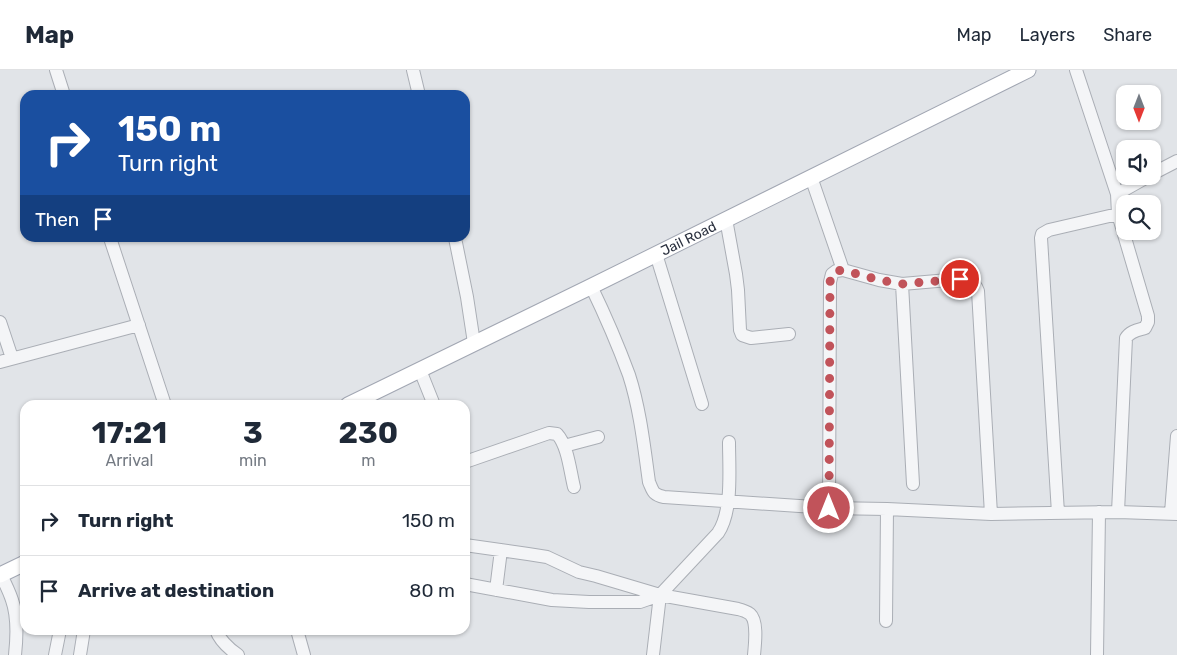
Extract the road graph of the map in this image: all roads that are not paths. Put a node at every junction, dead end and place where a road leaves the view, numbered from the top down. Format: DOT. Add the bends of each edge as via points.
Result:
graph roads {
  1 [pos="56,70"];
  2 [pos="413,70"];
  3 [pos="1028,70"];
  4 [pos="1076,70"];
  5 [pos="62,90"];
  6 [pos="418,90"];
  7 [pos="1177,161"];
  8 [pos="1161,169"];
  9 [pos="811,177"];
  10 [pos="1133,185"];
  11 [pos="1117,194"];
  12 [pos="1116,214"];
  13 [pos="726,219"];
  14 [pos="1126,240"];
  15 [pos="111,242"];
  16 [pos="456,242"];
  17 [pos="656,254"];
  18 [pos="843,270"];
  19 [pos="902,284"];
  20 [pos="591,286"];
  21 [pos="0,322"];
  22 [pos="139,325"];
  23 [pos="789,334"];
  24 [pos="474,343"];
  25 [pos="6,360"];
  26 [pos="420,370"];
  27 [pos="163,400"];
  28 [pos="358,400"];
  29 [pos="432,400"];
  30 [pos="702,404"];
  31 [pos="1177,436"];
  32 [pos="598,437"];
  33 [pos="729,442"];
  34 [pos="564,446"];
  35 [pos="470,460"];
  36 [pos="913,484"];
  37 [pos="574,487"];
  38 [pos="728,502"];
  39 [pos="829,508"];
  40 [pos="887,509"];
  41 [pos="1099,512"];
  42 [pos="1118,512"];
  43 [pos="1058,513"];
  44 [pos="1174,513"];
  45 [pos="991,514"];
  46 [pos="470,546"];
  47 [pos="501,550"];
  48 [pos="20,565"];
  49 [pos="0,575"];
  50 [pos="470,585"];
  51 [pos="496,590"];
  52 [pos="660,595"];
  53 [pos="886,621"];
  54 [pos="59,635"];
  55 [pos="83,635"];
  56 [pos="218,635"];
  57 [pos="298,635"];
  58 [pos="223,650"];
  59 [pos="15,655"];
  60 [pos="56,655"];
  61 [pos="80,655"];
  62 [pos="238,655"];
  63 [pos="304,655"];
  64 [pos="653,655"];
  65 [pos="754,655"];
  66 [pos="1097,655"];
  1 -- 5 [label="street"];
  2 -- 6 [label="street"];
  3 -- 9 [label="main road, Jail Road"];
  4 -- 11 [label="street"];
  7 -- 8 [label="street"];
  9 -- 13 [label="main road, Jail Road"];
  9 -- 18 [label="street"];
  10 -- 11 [label="street"];
  12 -- 43 [label="street" via="1049,230 1041,238"];
  13 -- 17 [label="main road, Jail Road"];
  13 -- 23 [label="street" via="742,335 751,338"];
  14 -- 42 [label="street" via="1148,322 1145,328 1128,334 1126,338"];
  15 -- 22 [label="street"];
  16 -- 24 [label="street"];
  17 -- 20 [label="main road, Jail Road"];
  17 -- 30 [label="street"];
  18 -- 19 [label="street"];
  18 -- 39 [label="street" via="832,274 830,282"];
  19 -- 36 [label="street"];
  19 -- 45 [label="street" via="960,279 976,284"];
  20 -- 24 [label="main road, Jail Road"];
  20 -- 38 [label="street" via="629,376 652,490 656,496 664,498"];
  21 -- 25 [label="street"];
  22 -- 25 [label="street"];
  22 -- 27 [label="street"];
  24 -- 26 [label="main road, Jail Road"];
  26 -- 28 [label="main road, Jail Road"];
  26 -- 29 [label="street"];
  31 -- 44 [label="street"];
  32 -- 34 [label="street"];
  33 -- 38 [label="street"];
  34 -- 35 [label="street" via="557,434 549,433"];
  34 -- 37 [label="street"];
  38 -- 39 [label="street"];
  38 -- 52 [label="street" via="726,517 718,533"];
  39 -- 40 [label="street"];
  40 -- 45 [label="street"];
  40 -- 53 [label="street"];
  41 -- 42 [label="street"];
  41 -- 43 [label="street"];
  41 -- 66 [label="street"];
  42 -- 44 [label="street"];
  43 -- 45 [label="street"];
  46 -- 47 [label="street"];
  47 -- 51 [label="street"];
  47 -- 52 [label="street" via="547,557 579,572"];
  48 -- 49 [label="main road"];
  49 -- 59 [label="street" via="15,611"];
  50 -- 51 [label="street"];
  51 -- 52 [label="street" via="571,602 640,602"];
  52 -- 64 [label="street"];
  52 -- 65 [label="street" via="748,612 754,618"];
  54 -- 60 [label="street"];
  55 -- 61 [label="street"];
  56 -- 58 [label="street"];
  57 -- 63 [label="street"];
  58 -- 62 [label="street"];
}
